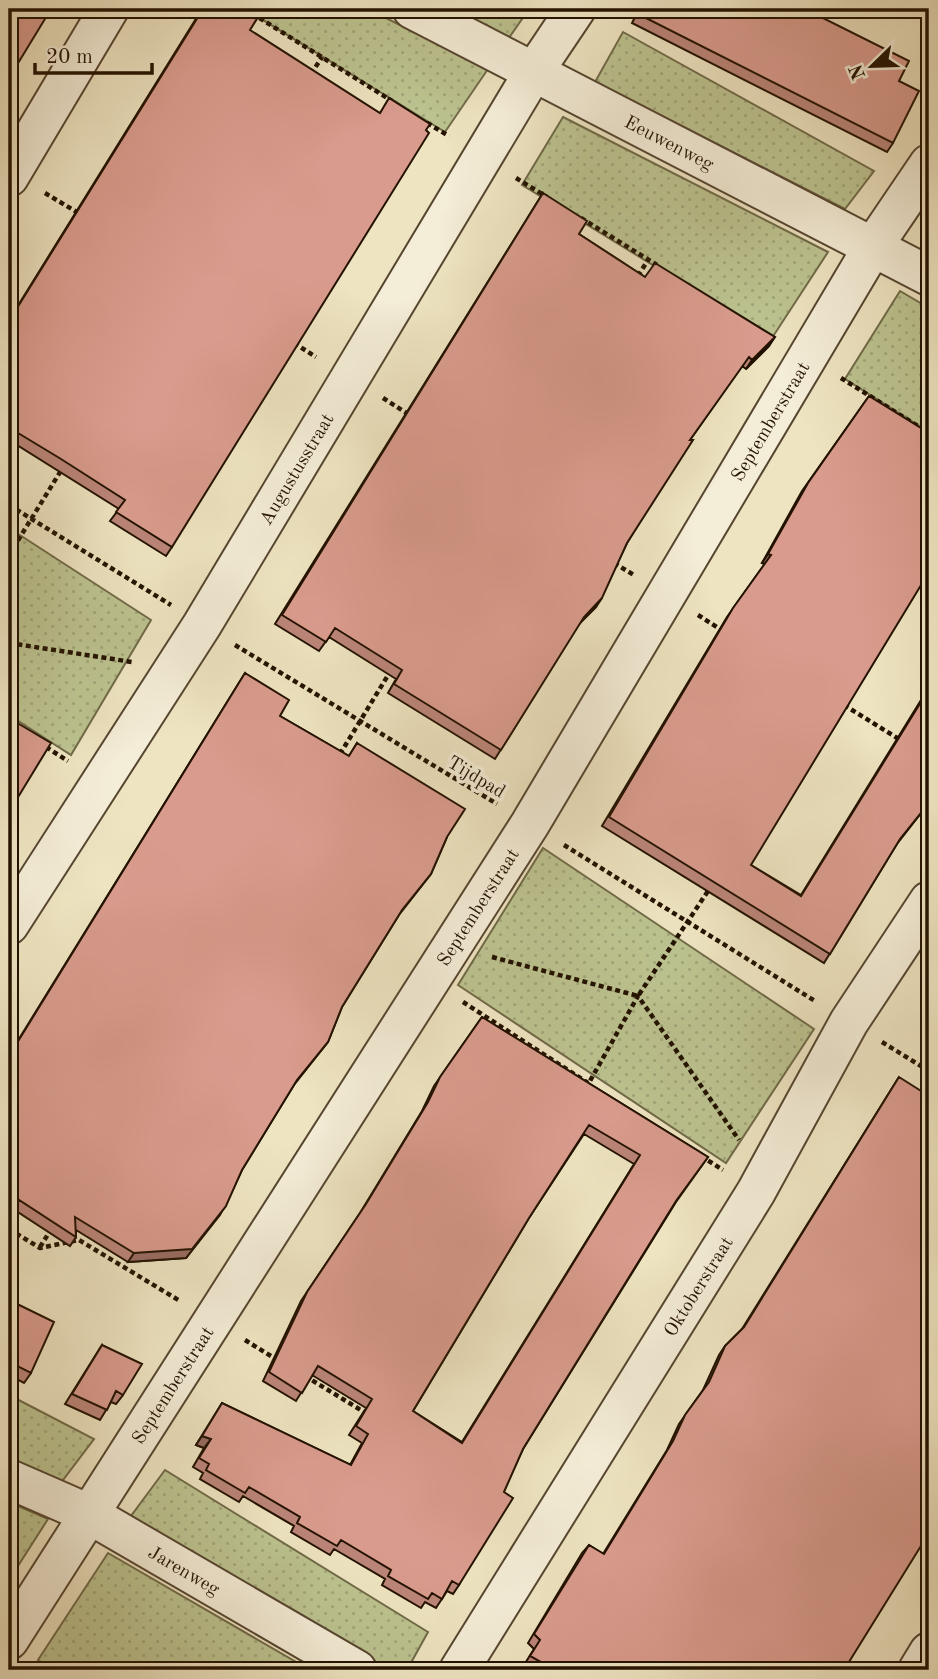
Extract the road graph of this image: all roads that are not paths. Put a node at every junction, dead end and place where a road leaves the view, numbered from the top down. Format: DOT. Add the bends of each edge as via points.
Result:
graph roads {
  1 [pos="109,9"];
  2 [pos="412,9"];
  3 [pos="576,9"];
  4 [pos="533,73"];
  5 [pos="929,164"];
  6 [pos="10,175"];
  7 [pos="874,245"];
  8 [pos="929,276"];
  9 [pos="929,901"];
  10 [pos="9,925"];
  11 [pos="9,1479"];
  12 [pos="87,1513"];
  13 [pos="9,1640"];
  14 [pos="929,1652"];
  15 [pos="357,1670"];
  16 [pos="459,1670"];
  17 [pos="918,1670"];
  1 -- 6 [label="street"];
  2 -- 4 [label="street, Eeuwenweg"];
  3 -- 4 [label="street, Augustusstraat"];
  4 -- 7 [label="street, Eeuwenweg"];
  4 -- 10 [label="street, Augustusstraat" via="202,625"];
  5 -- 7 [label="street, Septemberstraat"];
  7 -- 8 [label="street, Eeuwenweg"];
  7 -- 12 [label="street, Septemberstraat" via="530,824"];
  9 -- 16 [label="street, Oktoberstraat" via="849,1022 761,1185"];
  11 -- 12 [label="street, Jarenweg"];
  12 -- 13 [label="street, Septemberstraat"];
  12 -- 15 [label="street, Jarenweg"];
  14 -- 17 [label="street"];
}
